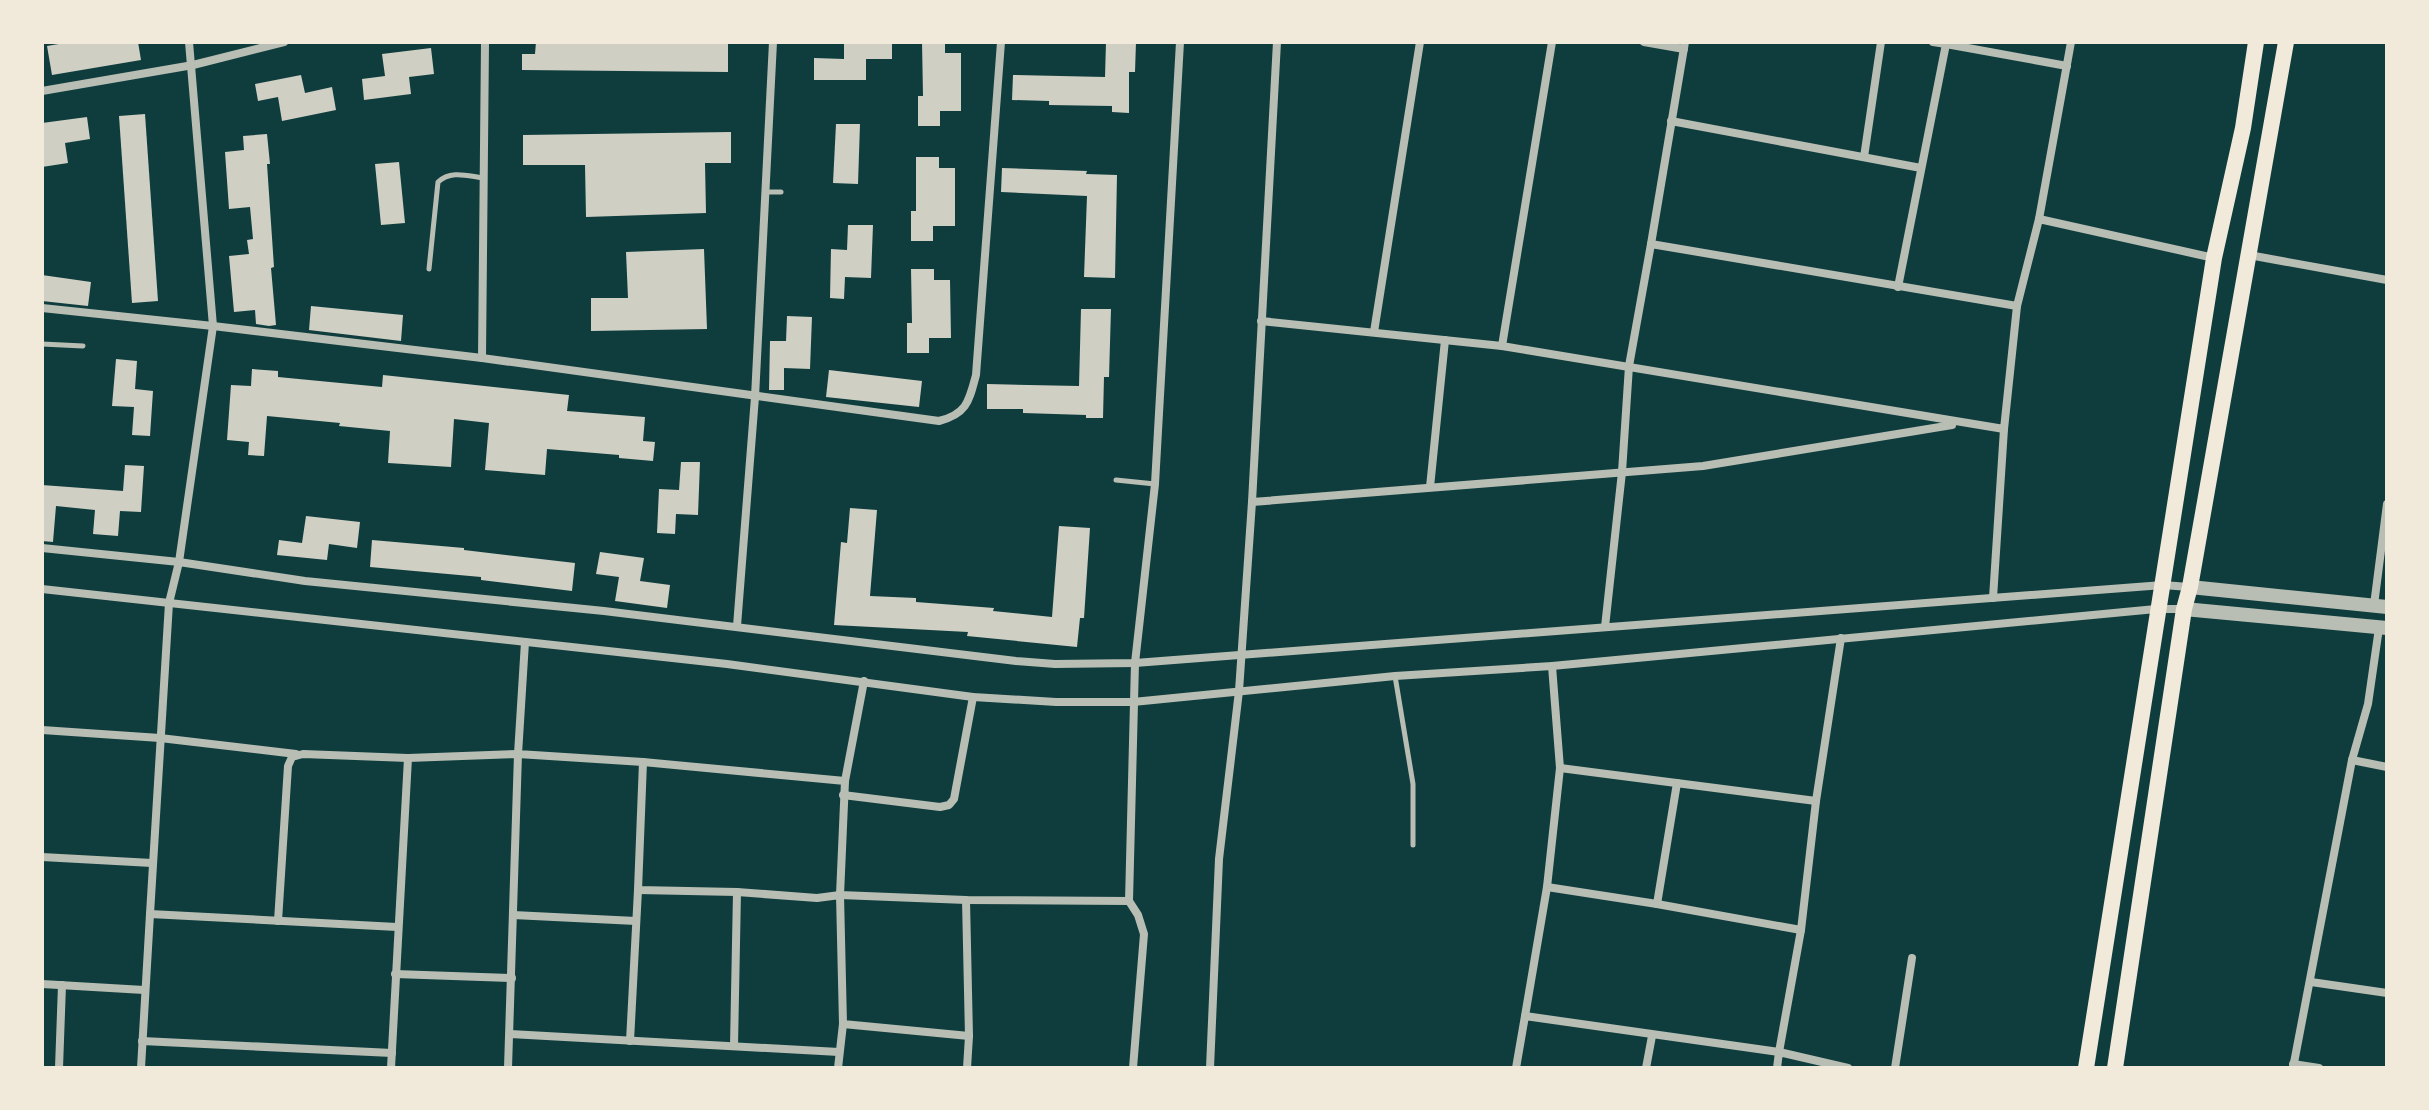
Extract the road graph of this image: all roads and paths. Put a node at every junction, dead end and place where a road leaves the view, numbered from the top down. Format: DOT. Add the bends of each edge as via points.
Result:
graph roads {
  1 [pos="189,42"];
  2 [pos="284,42"];
  3 [pos="485,42"];
  4 [pos="773,42"];
  5 [pos="1001,42"];
  6 [pos="1180,42"];
  7 [pos="1277,42"];
  8 [pos="1420,42"];
  9 [pos="1552,42"];
  10 [pos="1644,42"];
  11 [pos="1881,42"];
  12 [pos="1933,42"];
  13 [pos="2071,42"];
  14 [pos="2256,42"];
  15 [pos="2286,42"];
  16 [pos="1946,44"];
  17 [pos="1685,46"];
  18 [pos="193,65"];
  19 [pos="2067,66"];
  20 [pos="42,91"];
  21 [pos="1671,121"];
  22 [pos="1864,157"];
  23 [pos="1921,168"];
  24 [pos="484,178"];
  25 [pos="765,192"];
  26 [pos="781,192"];
  27 [pos="2039,219"];
  28 [pos="1651,244"];
  29 [pos="2249,255"];
  30 [pos="2214,258"];
  31 [pos="429,269"];
  32 [pos="2387,280"];
  33 [pos="1898,287"];
  34 [pos="2017,306"];
  35 [pos="42,308"];
  36 [pos="1261,321"];
  37 [pos="213,326"];
  38 [pos="1374,332"];
  39 [pos="1445,340"];
  40 [pos="42,344"];
  41 [pos="83,346"];
  42 [pos="1502,346"];
  43 [pos="482,358"];
  44 [pos="1629,366"];
  45 [pos="755,397"];
  46 [pos="1961,423"];
  47 [pos="2004,429"];
  48 [pos="1622,472"];
  49 [pos="1116,480"];
  50 [pos="1155,484"];
  51 [pos="1430,487"];
  52 [pos="1252,502"];
  53 [pos="2387,504"];
  54 [pos="42,548"];
  55 [pos="179,562"];
  56 [pos="2163,585"];
  57 [pos="2190,587"];
  58 [pos="42,589"];
  59 [pos="1993,598"];
  60 [pos="169,603"];
  61 [pos="2380,606"];
  62 [pos="2156,609"];
  63 [pos="2184,609"];
  64 [pos="737,626"];
  65 [pos="1605,627"];
  66 [pos="2383,628"];
  67 [pos="1841,638"];
  68 [pos="525,642"];
  69 [pos="1241,655"];
  70 [pos="1135,663"];
  71 [pos="1552,666"];
  72 [pos="1395,676"];
  73 [pos="864,681"];
  74 [pos="1239,691"];
  75 [pos="973,697"];
  76 [pos="1133,702"];
  77 [pos="42,730"];
  78 [pos="160,738"];
  79 [pos="303,754"];
  80 [pos="518,754"];
  81 [pos="408,758"];
  82 [pos="2352,760"];
  83 [pos="643,762"];
  84 [pos="2387,767"];
  85 [pos="1560,768"];
  86 [pos="845,781"];
  87 [pos="1677,783"];
  88 [pos="843,795"];
  89 [pos="1816,801"];
  90 [pos="1413,845"];
  91 [pos="42,857"];
  92 [pos="152,863"];
  93 [pos="1547,887"];
  94 [pos="638,890"];
  95 [pos="737,892"];
  96 [pos="840,895"];
  97 [pos="966,900"];
  98 [pos="1129,901"];
  99 [pos="1657,904"];
  100 [pos="150,914"];
  101 [pos="513,915"];
  102 [pos="278,921"];
  103 [pos="636,921"];
  104 [pos="397,927"];
  105 [pos="1801,930"];
  106 [pos="1912,958"];
  107 [pos="395,974"];
  108 [pos="512,978"];
  109 [pos="2311,982"];
  110 [pos="42,984"];
  111 [pos="62,985"];
  112 [pos="144,990"];
  113 [pos="2387,993"];
  114 [pos="1525,1016"];
  115 [pos="843,1024"];
  116 [pos="510,1034"];
  117 [pos="969,1036"];
  118 [pos="1652,1036"];
  119 [pos="142,1041"];
  120 [pos="630,1041"];
  121 [pos="734,1046"];
  122 [pos="839,1052"];
  123 [pos="1779,1052"];
  124 [pos="392,1053"];
  125 [pos="2293,1066"];
  126 [pos="59,1068"];
  127 [pos="141,1068"];
  128 [pos="391,1068"];
  129 [pos="508,1068"];
  130 [pos="838,1068"];
  131 [pos="967,1068"];
  132 [pos="1133,1068"];
  133 [pos="1210,1068"];
  134 [pos="1516,1068"];
  135 [pos="1646,1068"];
  136 [pos="1777,1068"];
  137 [pos="1848,1068"];
  138 [pos="1895,1068"];
  139 [pos="2086,1068"];
  140 [pos="2115,1068"];
  141 [pos="2319,1068"];
  1 -- 18 [label="street"];
  2 -- 18 [label="street"];
  3 -- 24 [label="street"];
  4 -- 25 [label="street"];
  5 -- 45 [label="street" via="970,400 956,417 939,421"];
  6 -- 50 [label="street"];
  7 -- 36 [label="street"];
  8 -- 38 [label="street"];
  9 -- 42 [label="street"];
  10 -- 17 [label="street"];
  11 -- 22 [label="street"];
  12 -- 16 [label="street"];
  13 -- 19 [label="street"];
  14 -- 30 [label="main road"];
  15 -- 29 [label="main road"];
  16 -- 19 [label="street"];
  16 -- 23 [label="street"];
  17 -- 21 [label="street"];
  18 -- 20 [label="street"];
  18 -- 37 [label="street"];
  19 -- 27 [label="street"];
  21 -- 22 [label="street"];
  21 -- 28 [label="street"];
  22 -- 23 [label="street"];
  23 -- 33 [label="street"];
  24 -- 31 [label="lane" via="453,174 438,182"];
  24 -- 43 [label="street"];
  25 -- 26 [label="lane"];
  25 -- 45 [label="street"];
  27 -- 30 [label="street"];
  27 -- 34 [label="street"];
  28 -- 33 [label="street"];
  28 -- 44 [label="street"];
  29 -- 32 [label="street"];
  29 -- 57 [label="main road"];
  30 -- 56 [label="main road"];
  33 -- 34 [label="street"];
  34 -- 47 [label="street"];
  35 -- 37 [label="street"];
  36 -- 38 [label="street"];
  36 -- 52 [label="street"];
  37 -- 43 [label="street"];
  37 -- 55 [label="street"];
  38 -- 39 [label="street"];
  39 -- 42 [label="street"];
  39 -- 51 [label="street"];
  40 -- 41 [label="lane"];
  42 -- 44 [label="street"];
  43 -- 45 [label="street"];
  44 -- 46 [label="street"];
  44 -- 48 [label="street"];
  45 -- 64 [label="street"];
  46 -- 47 [label="street"];
  46 -- 48 [label="street" via="1703,466"];
  47 -- 59 [label="street"];
  48 -- 51 [label="street"];
  48 -- 65 [label="street"];
  49 -- 50 [label="lane"];
  50 -- 70 [label="street"];
  51 -- 52 [label="street"];
  52 -- 69 [label="street"];
  53 -- 61 [label="street"];
  54 -- 55 [label="street"];
  55 -- 60 [label="street"];
  55 -- 64 [label="street" via="305,581"];
  56 -- 57 [label="street"];
  56 -- 59 [label="street"];
  56 -- 62 [label="main road"];
  57 -- 61 [label="street"];
  57 -- 63 [label="main road"];
  58 -- 60 [label="street"];
  59 -- 65 [label="street"];
  60 -- 68 [label="street"];
  60 -- 78 [label="street"];
  62 -- 63 [label="street"];
  62 -- 67 [label="street"];
  62 -- 139 [label="main road"];
  63 -- 66 [label="street"];
  63 -- 140 [label="main road"];
  64 -- 70 [label="street" via="1016,661"];
  65 -- 69 [label="street"];
  66 -- 82 [label="street"];
  67 -- 71 [label="street"];
  67 -- 89 [label="street"];
  68 -- 73 [label="street"];
  68 -- 80 [label="street"];
  69 -- 70 [label="street"];
  69 -- 74 [label="street"];
  70 -- 76 [label="street"];
  71 -- 72 [label="street"];
  71 -- 85 [label="street"];
  72 -- 74 [label="street"];
  72 -- 90 [label="lane" via="1413,784"];
  73 -- 75 [label="street"];
  73 -- 86 [label="street"];
  74 -- 76 [label="street"];
  74 -- 133 [label="street" via="1219,859"];
  75 -- 76 [label="street"];
  75 -- 88 [label="street" via="949,805"];
  76 -- 98 [label="street"];
  77 -- 78 [label="street"];
  78 -- 79 [label="street"];
  78 -- 92 [label="street"];
  79 -- 81 [label="street"];
  79 -- 102 [label="street" via="292,757 288,766"];
  80 -- 81 [label="street"];
  80 -- 83 [label="street"];
  80 -- 101 [label="street"];
  81 -- 104 [label="street"];
  82 -- 84 [label="street"];
  82 -- 109 [label="street"];
  83 -- 86 [label="street"];
  83 -- 94 [label="street"];
  85 -- 87 [label="street"];
  85 -- 93 [label="street"];
  86 -- 88 [label="street"];
  87 -- 89 [label="street"];
  87 -- 99 [label="street"];
  88 -- 96 [label="street"];
  89 -- 105 [label="street"];
  91 -- 92 [label="street"];
  92 -- 100 [label="street"];
  93 -- 99 [label="street"];
  93 -- 114 [label="street"];
  94 -- 95 [label="street"];
  94 -- 103 [label="street"];
  95 -- 96 [label="street"];
  95 -- 121 [label="street"];
  96 -- 97 [label="street"];
  96 -- 115 [label="street"];
  97 -- 98 [label="street"];
  97 -- 117 [label="street"];
  98 -- 132 [label="street" via="1144,934"];
  99 -- 105 [label="street"];
  100 -- 102 [label="street"];
  100 -- 112 [label="street"];
  101 -- 103 [label="street"];
  101 -- 108 [label="street"];
  102 -- 104 [label="street"];
  103 -- 120 [label="street"];
  104 -- 107 [label="street"];
  105 -- 123 [label="street"];
  106 -- 138 [label="street"];
  107 -- 108 [label="street"];
  107 -- 124 [label="street"];
  108 -- 116 [label="street"];
  109 -- 113 [label="street"];
  109 -- 125 [label="street"];
  110 -- 111 [label="street"];
  111 -- 112 [label="street"];
  111 -- 126 [label="street"];
  112 -- 119 [label="street"];
  114 -- 118 [label="street"];
  114 -- 134 [label="street"];
  115 -- 117 [label="street"];
  115 -- 122 [label="street"];
  116 -- 120 [label="street"];
  116 -- 129 [label="street"];
  117 -- 131 [label="street"];
  118 -- 123 [label="street"];
  118 -- 135 [label="street"];
  119 -- 124 [label="street"];
  119 -- 127 [label="street"];
  120 -- 121 [label="street"];
  121 -- 122 [label="street"];
  122 -- 130 [label="street"];
  123 -- 136 [label="street"];
  123 -- 137 [label="street"];
  124 -- 128 [label="street"];
  125 -- 141 [label="street"];
}
